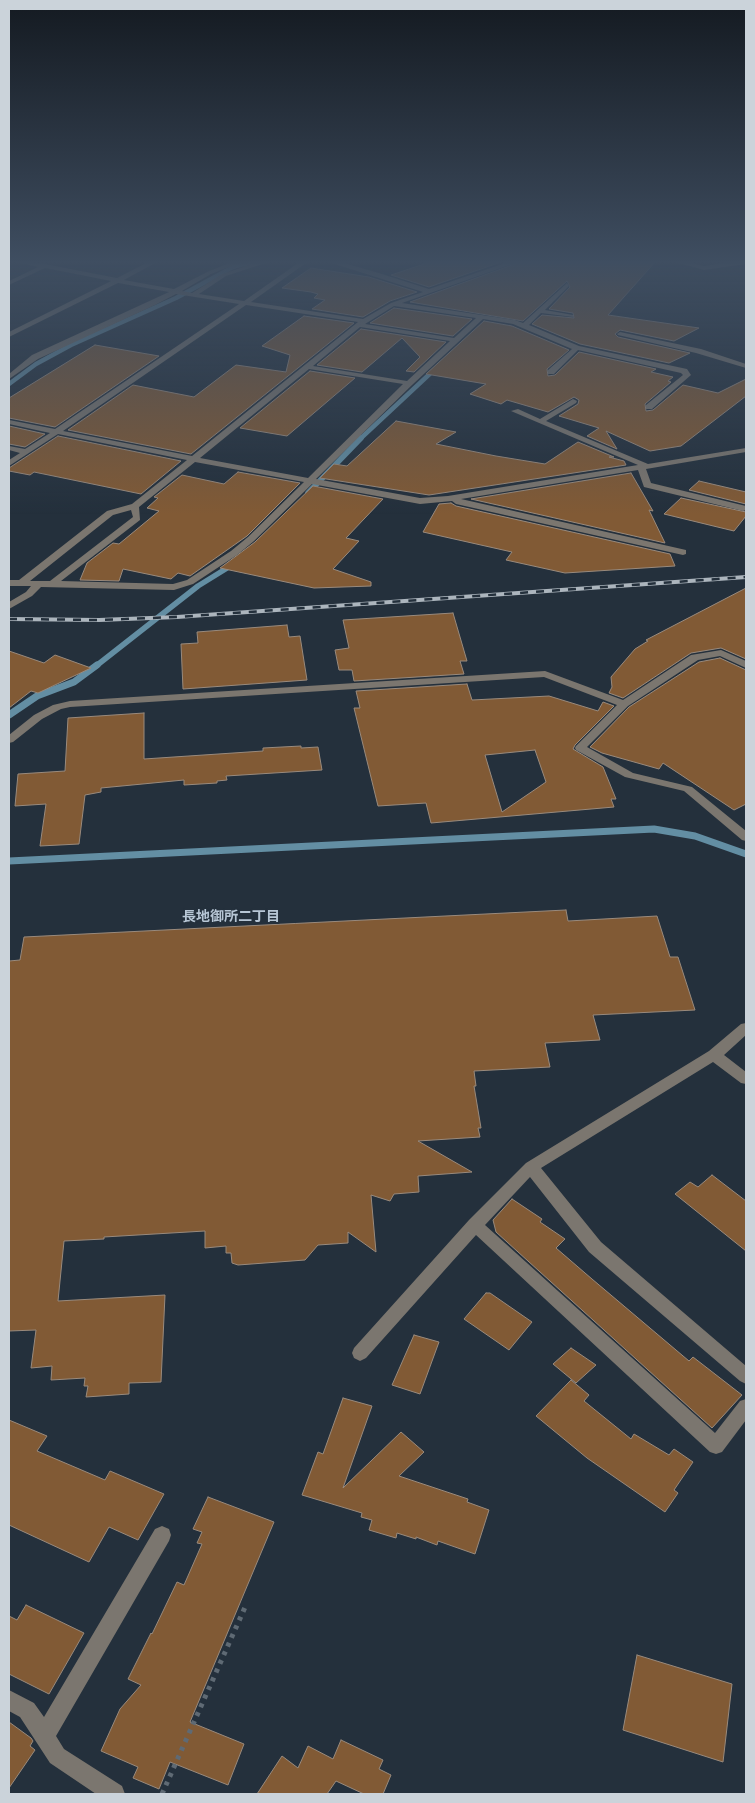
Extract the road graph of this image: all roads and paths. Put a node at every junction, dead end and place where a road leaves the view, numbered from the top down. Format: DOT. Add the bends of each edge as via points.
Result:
graph roads {
  1 [pos="61,345"];
  2 [pos="180,345"];
  3 [pos="334,345"];
  4 [pos="450,345"];
  5 [pos="570,345"];
  6 [pos="671,345"];
  7 [pos="577,348"];
  8 [pos="746,366"];
  9 [pos="308,367"];
  10 [pos="551,372"];
  11 [pos="9,377"];
  12 [pos="409,383"];
  13 [pos="573,401"];
  14 [pos="649,407"];
  15 [pos="516,411"];
  16 [pos="9,422"];
  17 [pos="540,422"];
  18 [pos="56,431"];
  19 [pos="9,448"];
  20 [pos="746,450"];
  21 [pos="26,452"];
  22 [pos="193,459"];
  23 [pos="9,464"];
  24 [pos="644,467"];
  25 [pos="308,481"];
  26 [pos="448,499"];
  27 [pos="135,506"];
  28 [pos="742,508"];
  29 [pos="682,552"];
  30 [pos="9,583"];
  31 [pos="20,584"];
  32 [pos="38,585"];
  33 [pos="51,586"];
  34 [pos="9,606"];
  35 [pos="746,664"];
  36 [pos="624,704"];
  37 [pos="9,740"];
  38 [pos="746,837"];
  39 [pos="746,1028"];
  40 [pos="714,1055"];
  41 [pos="746,1079"];
  42 [pos="531,1166"];
  43 [pos="475,1225"];
  44 [pos="360,1353"];
  45 [pos="746,1376"];
  46 [pos="746,1407"];
  47 [pos="162,1535"];
  48 [pos="246,1605"];
  49 [pos="9,1700"];
  50 [pos="44,1736"];
  51 [pos="114,1794"];
  52 [pos="162,1794"];
  1 -- 11 [label="street" via="35,357"];
  2 -- 18 [label="street"];
  3 -- 9 [label="street"];
  4 -- 12 [label="street"];
  5 -- 7 [label="street"];
  6 -- 8 [label="street"];
  7 -- 10 [label="street"];
  7 -- 14 [label="street" via="684,371 687,375"];
  9 -- 12 [label="street"];
  9 -- 22 [label="street"];
  12 -- 25 [label="street"];
  13 -- 17 [label="street"];
  15 -- 17 [label="street"];
  16 -- 18 [label="street"];
  17 -- 24 [label="street"];
  18 -- 21 [label="street"];
  18 -- 22 [label="street"];
  19 -- 21 [label="street"];
  20 -- 24 [label="street"];
  21 -- 23 [label="street"];
  22 -- 25 [label="street"];
  22 -- 27 [label="street"];
  24 -- 26 [label="street"];
  24 -- 28 [label="street" via="647,484"];
  25 -- 26 [label="street" via="420,500"];
  25 -- 33 [label="street" via="251,539 190,582 174,587"];
  26 -- 29 [label="street"];
  27 -- 31 [label="street" via="110,513"];
  27 -- 33 [label="street" via="137,518"];
  30 -- 31 [label="street"];
  31 -- 32 [label="street"];
  32 -- 33 [label="street"];
  32 -- 34 [label="street"];
  35 -- 36 [label="street" via="721,653 695,657"];
  36 -- 37 [label="street" via="545,674 70,704 38,717"];
  36 -- 38 [label="street" via="580,748 629,775 688,789"];
  39 -- 40 [label="street"];
  40 -- 41 [label="street"];
  40 -- 42 [label="street"];
  42 -- 43 [label="street"];
  42 -- 45 [label="street" via="595,1246"];
  43 -- 44 [label="street"];
  43 -- 46 [label="street" via="716,1446"];
  47 -- 50 [label="street"];
  48 -- 52 [label="path"];
  49 -- 50 [label="street" via="27,1710"];
  50 -- 51 [label="street" via="57,1756"];
}
